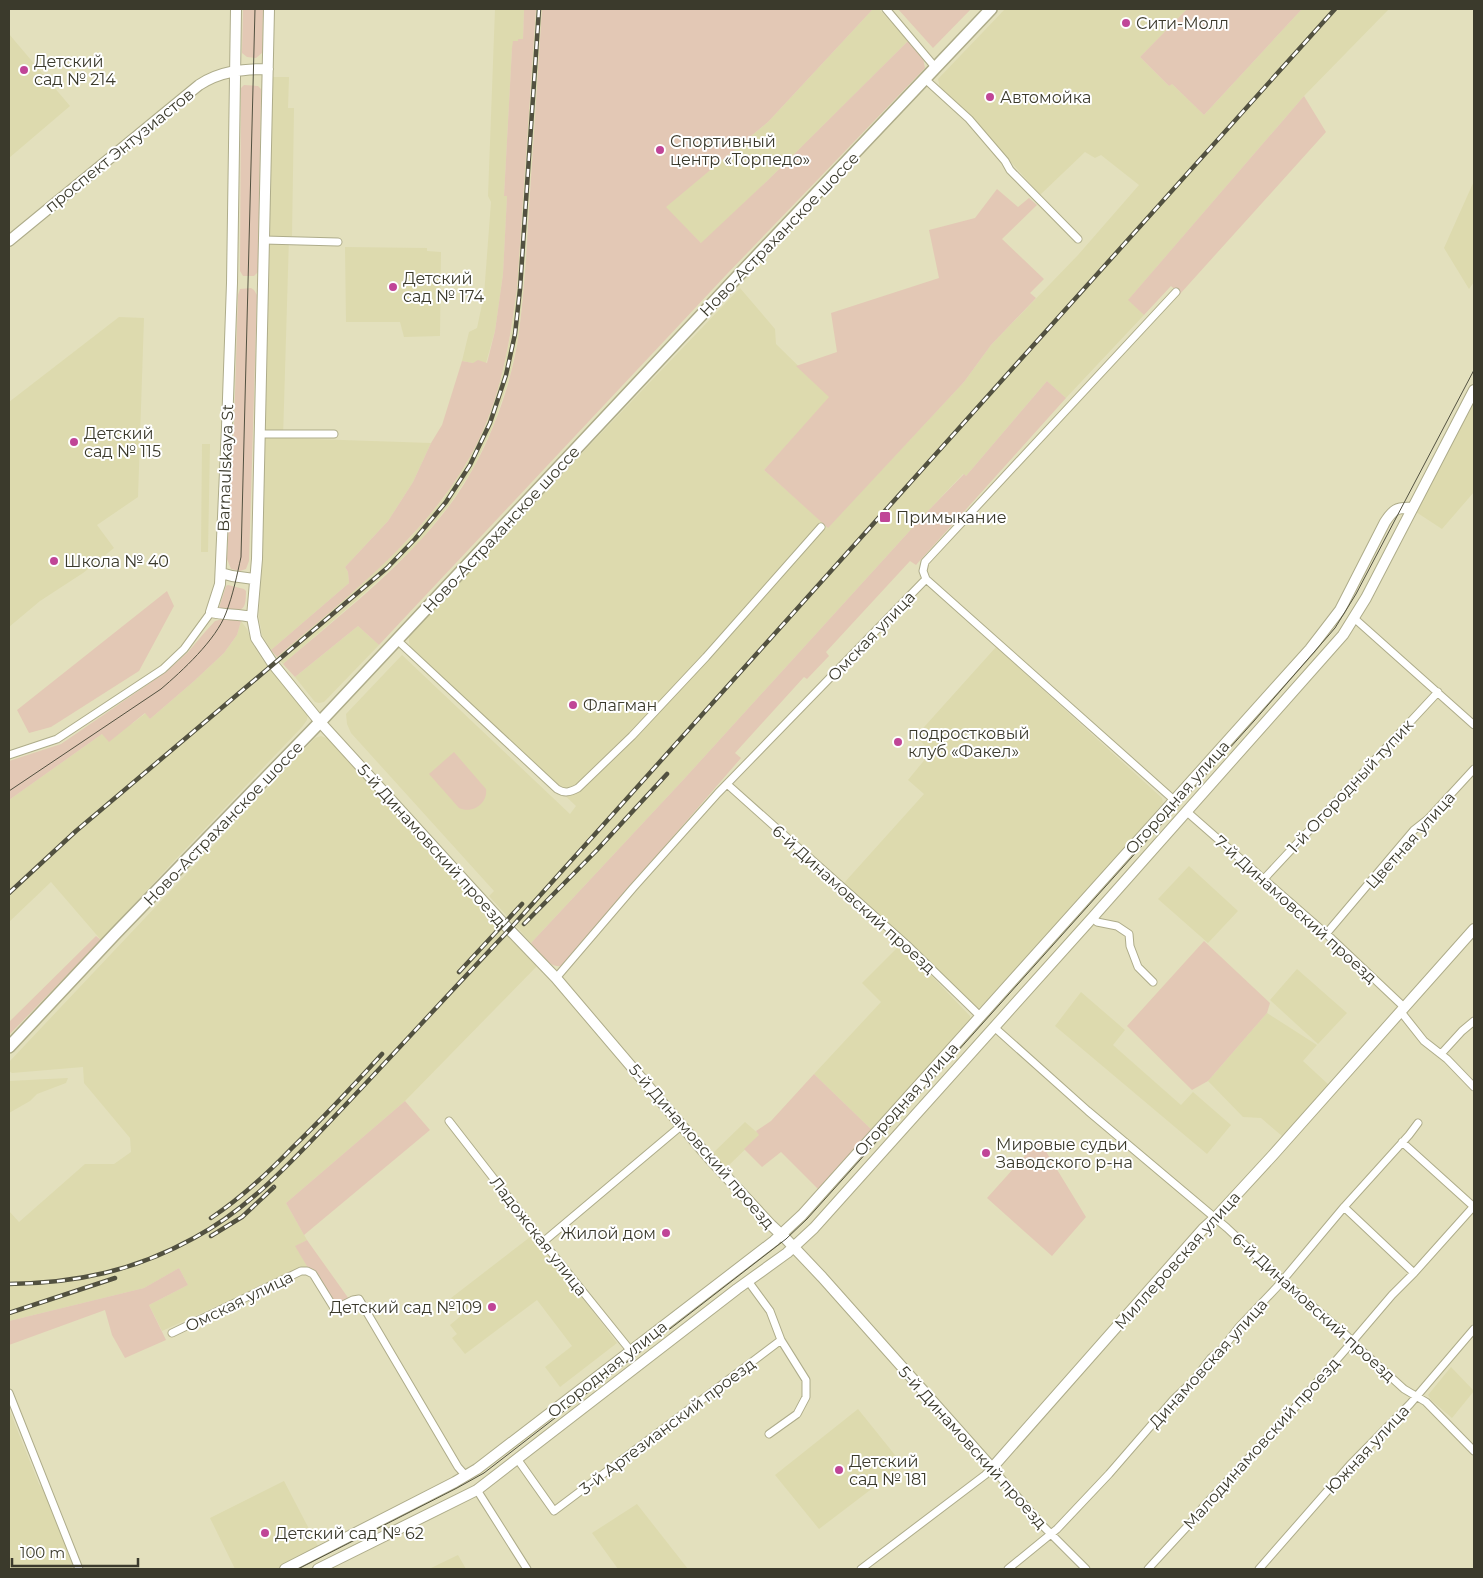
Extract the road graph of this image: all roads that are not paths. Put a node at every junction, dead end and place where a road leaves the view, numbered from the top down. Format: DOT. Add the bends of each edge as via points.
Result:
graph roads {
  1 [pos="236,9"];
  2 [pos="269,9"];
  3 [pos="886,9"];
  4 [pos="991,9"];
  5 [pos="935,67"];
  6 [pos="268,70"];
  7 [pos="234,71"];
  8 [pos="925,79"];
  9 [pos="1078,239"];
  10 [pos="264,240"];
  11 [pos="9,241"];
  12 [pos="338,242"];
  13 [pos="1176,292"];
  14 [pos="1474,390"];
  15 [pos="260,434"];
  16 [pos="334,434"];
  17 [pos="1412,508"];
  18 [pos="821,526"];
  19 [pos="221,572"];
  20 [pos="254,579"];
  21 [pos="926,579"];
  22 [pos="211,612"];
  23 [pos="252,617"];
  24 [pos="1354,618"];
  25 [pos="397,640"];
  26 [pos="1438,692"];
  27 [pos="320,722"];
  28 [pos="1474,725"];
  29 [pos="9,754"];
  30 [pos="1474,769"];
  31 [pos="727,784"];
  32 [pos="1174,800"];
  33 [pos="1186,811"];
  34 [pos="1264,880"];
  35 [pos="1093,917"];
  36 [pos="1474,929"];
  37 [pos="1326,934"];
  38 [pos="556,978"];
  39 [pos="1153,982"];
  40 [pos="1403,1010"];
  41 [pos="980,1016"];
  42 [pos="1474,1021"];
  43 [pos="994,1027"];
  44 [pos="9,1047"];
  45 [pos="1441,1054"];
  46 [pos="1474,1087"];
  47 [pos="449,1121"];
  48 [pos="1418,1123"];
  49 [pos="682,1125"];
  50 [pos="1402,1142"];
  51 [pos="1474,1206"];
  52 [pos="1344,1207"];
  53 [pos="1215,1218"];
  54 [pos="781,1234"];
  55 [pos="543,1242"];
  56 [pos="793,1246"];
  57 [pos="1414,1273"];
  58 [pos="1282,1280"];
  59 [pos="748,1281"];
  60 [pos="1474,1329"];
  61 [pos="172,1333"];
  62 [pos="781,1340"];
  63 [pos="1353,1342"];
  64 [pos="630,1350"];
  65 [pos="9,1393"];
  66 [pos="1417,1396"];
  67 [pos="769,1434"];
  68 [pos="1474,1451"];
  69 [pos="518,1460"];
  70 [pos="992,1468"];
  71 [pos="466,1476"];
  72 [pos="478,1490"];
  73 [pos="1052,1534"];
  74 [pos="79,1569"];
  75 [pos="284,1569"];
  76 [pos="318,1569"];
  77 [pos="527,1569"];
  78 [pos="860,1569"];
  79 [pos="1008,1569"];
  80 [pos="1086,1569"];
  81 [pos="1148,1569"];
  82 [pos="1259,1569"];
  1 -- 7 [label="street"];
  2 -- 6 [label="street"];
  3 -- 5 [label="street"];
  4 -- 5 [label="main road, Ново-Астраханское шоссе"];
  5 -- 8 [label="main road, Ново-Астраханское шоссе"];
  6 -- 7 [label="street, проспект Энтузиастов"];
  6 -- 10 [label="street, Barnaulskaya St"];
  7 -- 11 [label="street, проспект Энтузиастов" via="199,85"];
  7 -- 19 [label="street, Barnaulskaya St" via="232,283"];
  8 -- 9 [label="street" via="969,119 1006,161 1010,170"];
  8 -- 25 [label="main road, Ново-Астраханское шоссе"];
  10 -- 12 [label="street"];
  10 -- 15 [label="street, Barnaulskaya St"];
  13 -- 21 [label="street, Омская улица" via="925,562 923,571"];
  14 -- 17 [label="street, Огородная улица"];
  15 -- 16 [label="street"];
  15 -- 20 [label="street, Barnaulskaya St"];
  17 -- 24 [label="street, Огородная улица"];
  17 -- 32 [label="street, Огородная улица" via="1393,511 1330,624"];
  18 -- 25 [label="street" via="632,736 578,788 569,792 557,789"];
  19 -- 20 [label="street"];
  19 -- 22 [label="street, Barnaulskaya St"];
  20 -- 23 [label="street, Barnaulskaya St"];
  21 -- 31 [label="street, Омская улица"];
  21 -- 32 [label="street"];
  22 -- 23 [label="street"];
  22 -- 29 [label="street, Barnaulskaya St" via="184,649 163,669 57,739"];
  23 -- 27 [label="street, Barnaulskaya St" via="256,638 265,653"];
  24 -- 26 [label="street"];
  24 -- 33 [label="street, Огородная улица" via="1343,635"];
  25 -- 27 [label="main road, Ново-Астраханское шоссе"];
  26 -- 28 [label="street"];
  26 -- 34 [label="street, 1-й Огородный тупик"];
  27 -- 38 [label="street, 5-й Динамовский проезд"];
  27 -- 44 [label="main road, Ново-Астраханское шоссе"];
  30 -- 37 [label="street, Цветная улица" via="1414,830"];
  31 -- 38 [label="street, Омская улица"];
  31 -- 41 [label="street, 6-й Динамовский проезд" via="906,944"];
  32 -- 41 [label="street, Огородная улица"];
  33 -- 34 [label="street, 7-й Динамовский проезд"];
  33 -- 35 [label="street, Огородная улица"];
  34 -- 37 [label="street, 7-й Динамовский проезд"];
  35 -- 39 [label="street" via="1097,922 1117,926 1129,934 1138,967"];
  35 -- 43 [label="street, Огородная улица"];
  36 -- 40 [label="street, Миллеровская улица"];
  37 -- 40 [label="street, 7-й Динамовский проезд"];
  38 -- 49 [label="street, 5-й Динамовский проезд"];
  40 -- 45 [label="street, 7-й Динамовский проезд" via="1424,1041"];
  40 -- 53 [label="street, Миллеровская улица"];
  41 -- 54 [label="street, Огородная улица" via="822,1194"];
  42 -- 45 [label="street"];
  43 -- 53 [label="street, 6-й Динамовский проезд" via="1095,1118"];
  43 -- 56 [label="street, Огородная улица" via="814,1228"];
  45 -- 46 [label="street, 7-й Динамовский проезд"];
  47 -- 55 [label="street, Ладожская улица"];
  48 -- 50 [label="street, Динамовская улица"];
  49 -- 54 [label="street, 5-й Динамовский проезд"];
  49 -- 55 [label="street"];
  50 -- 51 [label="street"];
  50 -- 52 [label="street, Динамовская улица"];
  51 -- 57 [label="street, Малодинамовский проезд"];
  52 -- 57 [label="street"];
  52 -- 58 [label="street, Динамовская улица"];
  53 -- 58 [label="street, 6-й Динамовский проезд"];
  53 -- 70 [label="street, Миллеровская улица"];
  54 -- 56 [label="street, 5-й Динамовский проезд"];
  54 -- 64 [label="street, Огородная улица"];
  55 -- 64 [label="street, Ладожская улица"];
  56 -- 59 [label="street, Огородная улица"];
  56 -- 70 [label="street, 5-й Динамовский проезд"];
  57 -- 63 [label="street, Малодинамовский проезд"];
  58 -- 63 [label="street, 6-й Динамовский проезд"];
  58 -- 73 [label="street, Динамовская улица"];
  59 -- 62 [label="street" via="770,1311"];
  59 -- 69 [label="street, Огородная улица"];
  60 -- 66 [label="street, Южная улица"];
  61 -- 71 [label="street, Омская улица" via="301,1271 308,1271 334,1308 358,1299"];
  62 -- 67 [label="street" via="806,1380 806,1397 797,1414"];
  62 -- 69 [label="street, 3-й Артезианский проезд" via="554,1511"];
  63 -- 66 [label="street, 6-й Динамовский проезд" via="1404,1389"];
  63 -- 81 [label="street, Малодинамовский проезд"];
  64 -- 71 [label="street, Огородная улица"];
  65 -- 74 [label="street"];
  66 -- 68 [label="street, 6-й Динамовский проезд"];
  66 -- 82 [label="street, Южная улица" via="1350,1465"];
  69 -- 72 [label="street, Огородная улица"];
  70 -- 73 [label="street, 5-й Динамовский проезд"];
  70 -- 78 [label="street, Миллеровская улица"];
  71 -- 75 [label="street, Огородная улица"];
  72 -- 76 [label="street, Огородная улица"];
  72 -- 77 [label="street"];
  73 -- 79 [label="street, Динамовская улица"];
  73 -- 80 [label="street, 5-й Динамовский проезд"];
}
